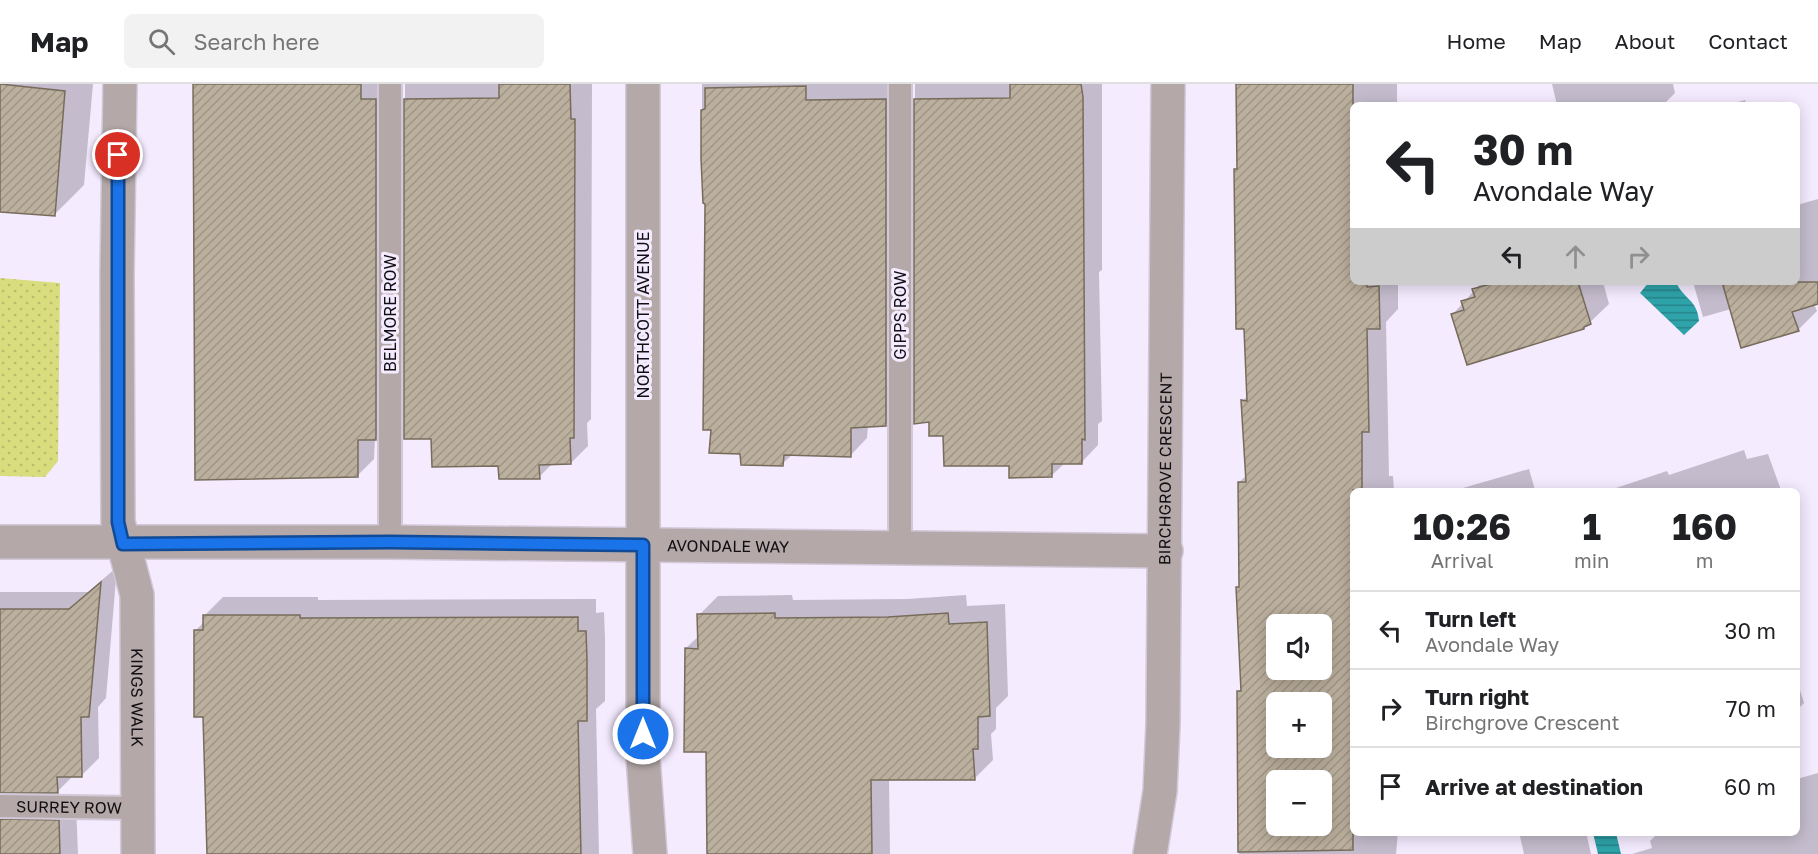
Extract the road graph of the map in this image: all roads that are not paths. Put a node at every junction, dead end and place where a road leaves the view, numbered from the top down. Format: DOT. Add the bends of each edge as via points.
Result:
graph roads {
  1 [pos="120,84"];
  2 [pos="390,84"];
  3 [pos="643,84"];
  4 [pos="900,84"];
  5 [pos="1168,84"];
  6 [pos="0,542"];
  7 [pos="390,542"];
  8 [pos="123,544"];
  9 [pos="643,545"];
  10 [pos="900,547"];
  11 [pos="1166,551"];
  12 [pos="0,806"];
  13 [pos="138,808"];
  14 [pos="138,854"];
  15 [pos="650,854"];
  16 [pos="1150,854"];
  1 -- 8 [label="street" via="118,510"];
  2 -- 7 [label="lane, BELMORE ROW"];
  3 -- 9 [label="street, NORTHCOTT AVENUE"];
  4 -- 10 [label="lane, GIPPS ROW"];
  5 -- 11 [label="street, BIRCHGROVE CRESCENT"];
  6 -- 8 [label="street, AVONDALE WAY"];
  7 -- 8 [label="street, AVONDALE WAY"];
  7 -- 9 [label="street, AVONDALE WAY"];
  8 -- 13 [label="street, KINGS WALK" via="137,595"];
  9 -- 10 [label="street, AVONDALE WAY"];
  9 -- 15 [label="street, NORTHCOTT AVENUE" via="643,758"];
  10 -- 11 [label="street, AVONDALE WAY"];
  11 -- 16 [label="street, BIRCHGROVE CRESCENT" via="1160,791"];
  12 -- 13 [label="lane, SURREY ROW"];
  13 -- 14 [label="street, KINGS WALK"];
}
